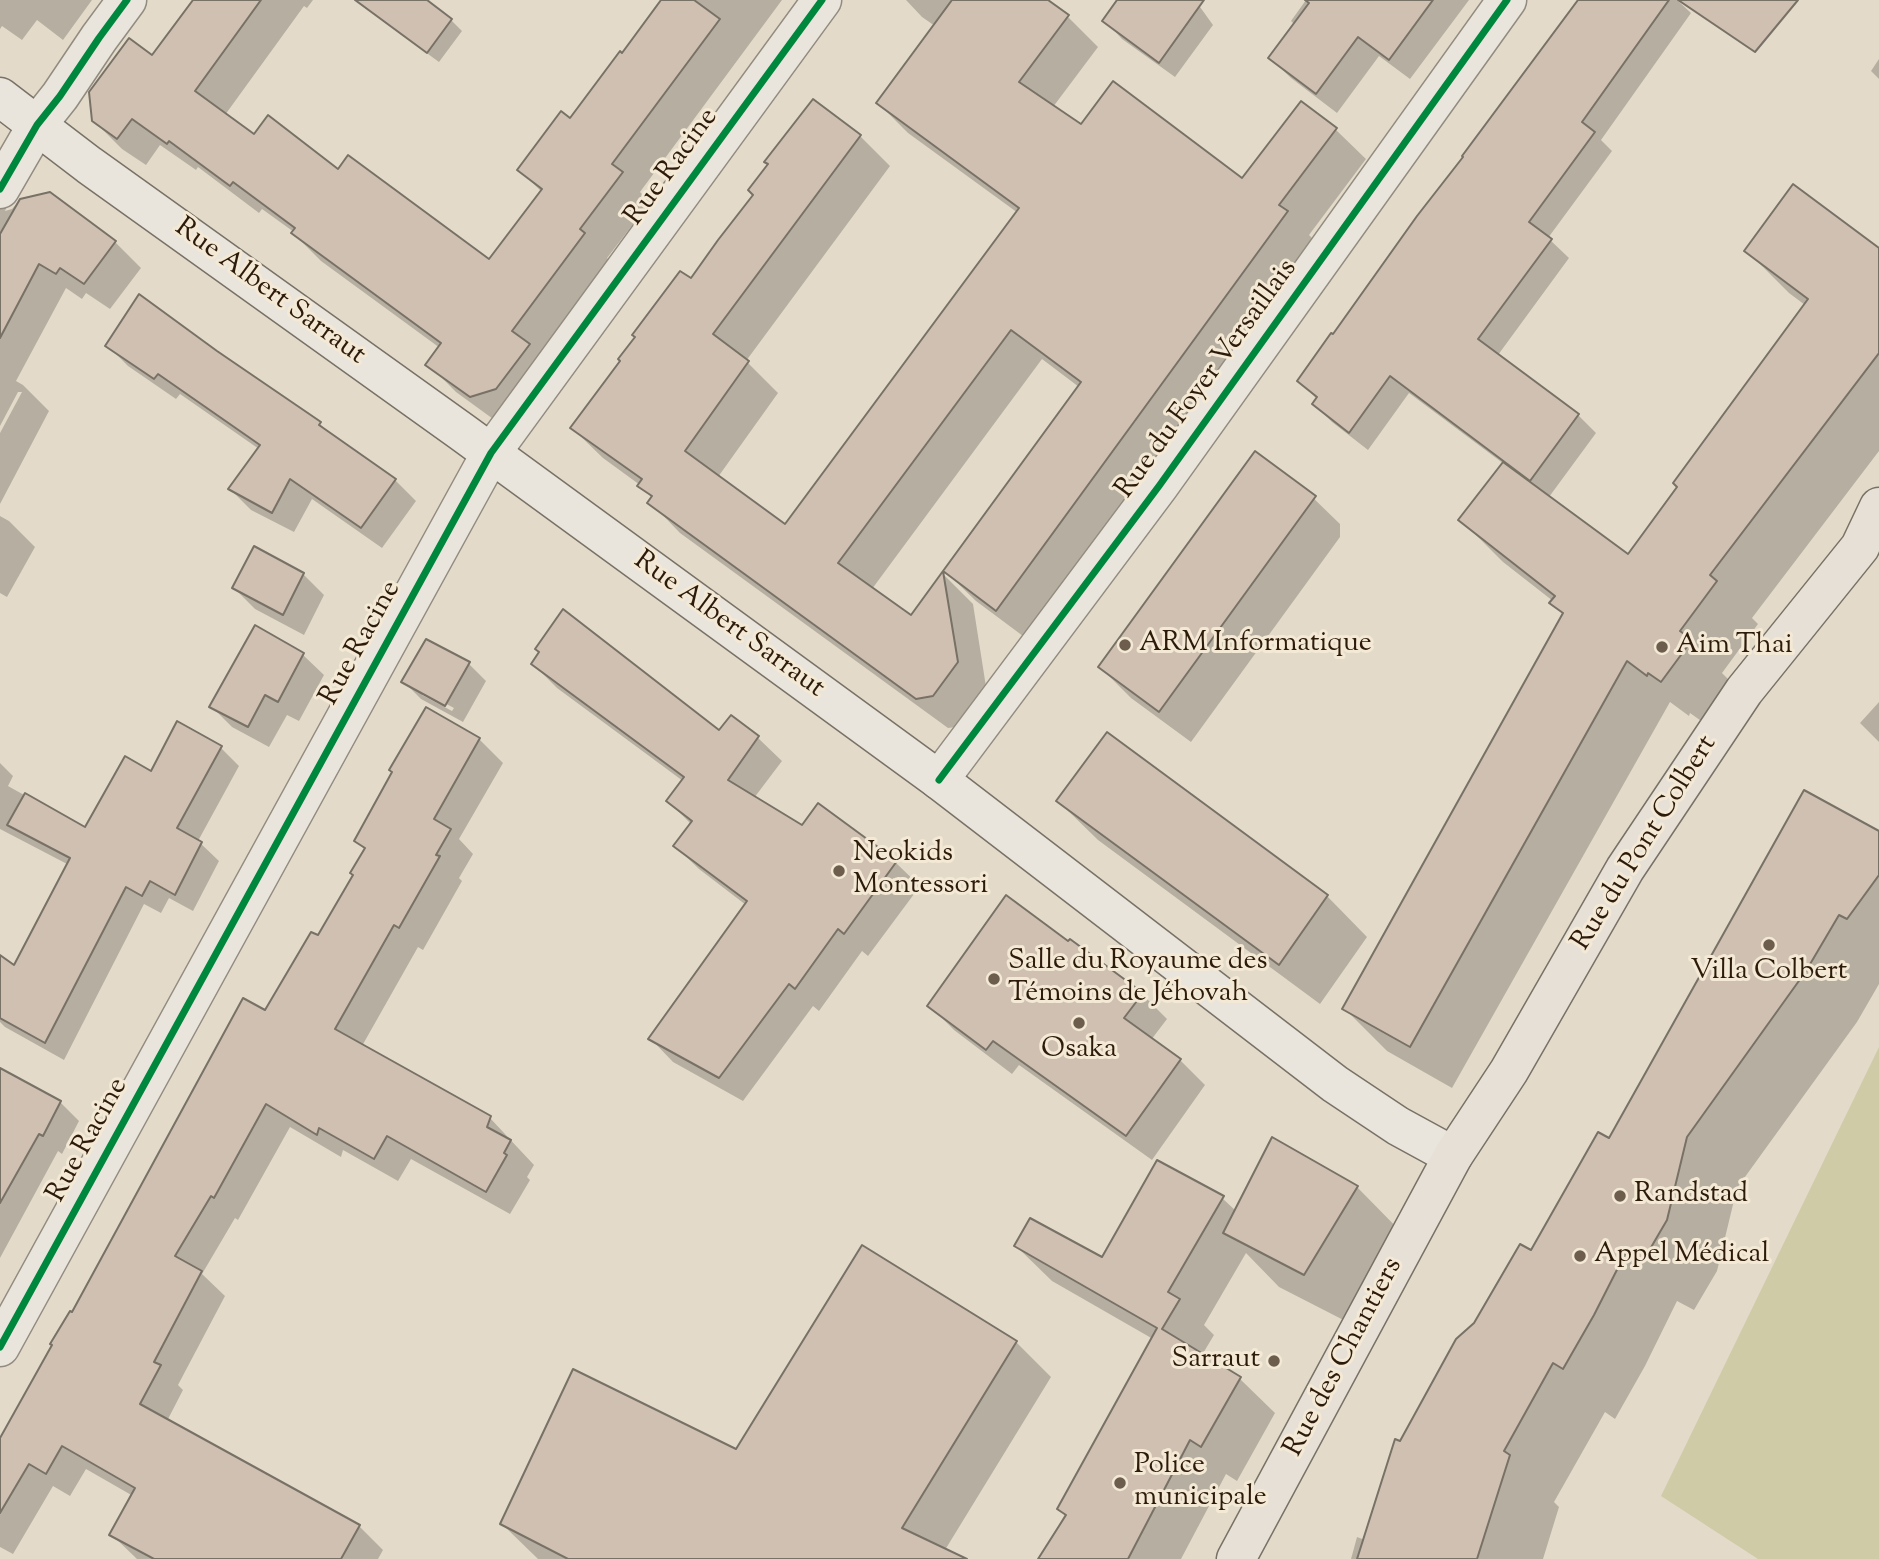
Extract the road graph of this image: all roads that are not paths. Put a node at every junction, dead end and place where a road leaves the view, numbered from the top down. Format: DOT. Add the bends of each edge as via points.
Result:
graph roads {
  1 [pos="127,0"];
  2 [pos="821,0"];
  3 [pos="1507,0"];
  4 [pos="0,97"];
  5 [pos="37,125"];
  6 [pos="0,188"];
  7 [pos="491,453"];
  8 [pos="1879,507"];
  9 [pos="1869,542"];
  10 [pos="939,780"];
  11 [pos="1453,1156"];
  12 [pos="0,1347"];
  13 [pos="1236,1559"];
  1 -- 5 [label="street"];
  2 -- 7 [label="street, Rue Racine"];
  3 -- 10 [label="street, Rue du Foyer Versaillais" via="1159,486"];
  4 -- 5 [label="street, Rue Albert Sarraut"];
  5 -- 6 [label="street"];
  5 -- 7 [label="street, Rue Albert Sarraut"];
  7 -- 10 [label="street, Rue Albert Sarraut"];
  7 -- 12 [label="street, Rue Racine"];
  8 -- 9 [label="main road, Rue du Pont Colbert"];
  9 -- 11 [label="main road, Rue du Pont Colbert" via="1744,691 1653,825 1509,1071"];
  10 -- 11 [label="street, Rue Albert Sarraut" via="1335,1084"];
  11 -- 13 [label="main road, Rue des Chantiers"];
}
